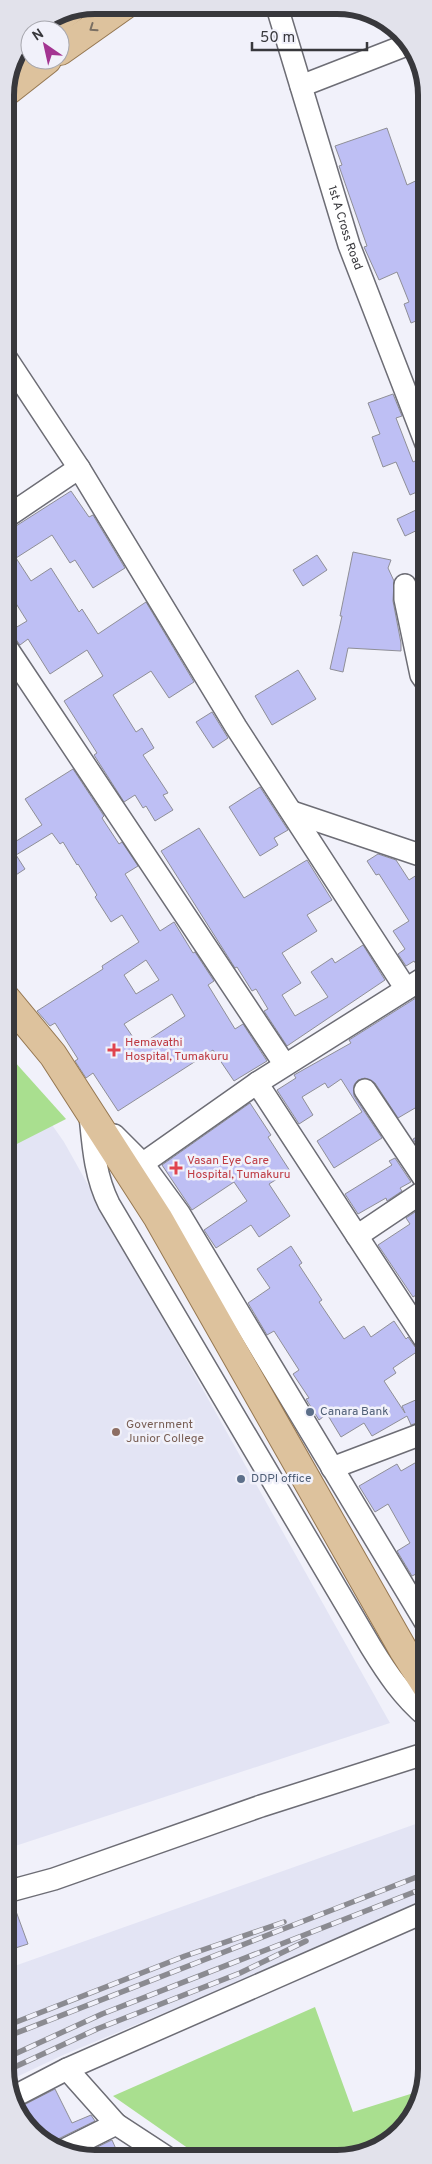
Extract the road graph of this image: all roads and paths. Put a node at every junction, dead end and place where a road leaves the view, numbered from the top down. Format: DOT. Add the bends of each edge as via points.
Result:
graph roads {
  1 [pos="112,14"];
  2 [pos="279,14"];
  3 [pos="70,44"];
  4 [pos="402,47"];
  5 [pos="34,70"];
  6 [pos="15,85"];
  7 [pos="301,86"];
  8 [pos="14,370"];
  9 [pos="418,423"];
  10 [pos="79,468"];
  11 [pos="14,512"];
  12 [pos="405,585"];
  13 [pos="14,658"];
  14 [pos="418,661"];
  15 [pos="292,812"];
  16 [pos="418,854"];
  17 [pos="418,981"];
  18 [pos="418,985"];
  19 [pos="14,1008"];
  20 [pos="285,1065"];
  21 [pos="257,1083"];
  22 [pos="365,1090"];
  23 [pos="90,1112"];
  24 [pos="136,1168"];
  25 [pos="418,1170"];
  26 [pos="418,1195"];
  27 [pos="357,1236"];
  28 [pos="418,1329"];
  29 [pos="418,1435"];
  30 [pos="332,1468"];
  31 [pos="418,1610"];
  32 [pos="418,1674"];
  33 [pos="418,1710"];
  34 [pos="418,1756"];
  35 [pos="14,1890"];
  36 [pos="418,1915"];
  37 [pos="67,2069"];
  38 [pos="18,2094"];
  39 [pos="116,2124"];
  40 [pos="71,2147"];
  41 [pos="155,2150"];
  1 -- 3 [label="main road, one-way"];
  2 -- 7 [label="street, 1st A Cross Road"];
  4 -- 7 [label="street"];
  5 -- 6 [label="main road"];
  7 -- 9 [label="street, 1st A Cross Road" via="349,245"];
  8 -- 10 [label="street"];
  10 -- 11 [label="street"];
  10 -- 15 [label="street" via="236,727"];
  12 -- 14 [label="street"];
  13 -- 20 [label="street"];
  15 -- 16 [label="street"];
  15 -- 17 [label="street"];
  18 -- 20 [label="street"];
  19 -- 23 [label="main road" via="53,1055"];
  20 -- 21 [label="street"];
  21 -- 24 [label="street"];
  21 -- 27 [label="street"];
  22 -- 25 [label="street"];
  23 -- 24 [label="main road"];
  23 -- 33 [label="street" via="96,1169 109,1204 371,1647 395,1685"];
  24 -- 30 [label="street" via="179,1213"];
  24 -- 32 [label="main road" via="158,1218"];
  26 -- 27 [label="street"];
  27 -- 28 [label="street"];
  29 -- 30 [label="street"];
  30 -- 31 [label="street"];
  34 -- 35 [label="street"];
  36 -- 37 [label="street"];
  37 -- 38 [label="street"];
  37 -- 39 [label="street"];
  39 -- 40 [label="street"];
  39 -- 41 [label="street"];
}
